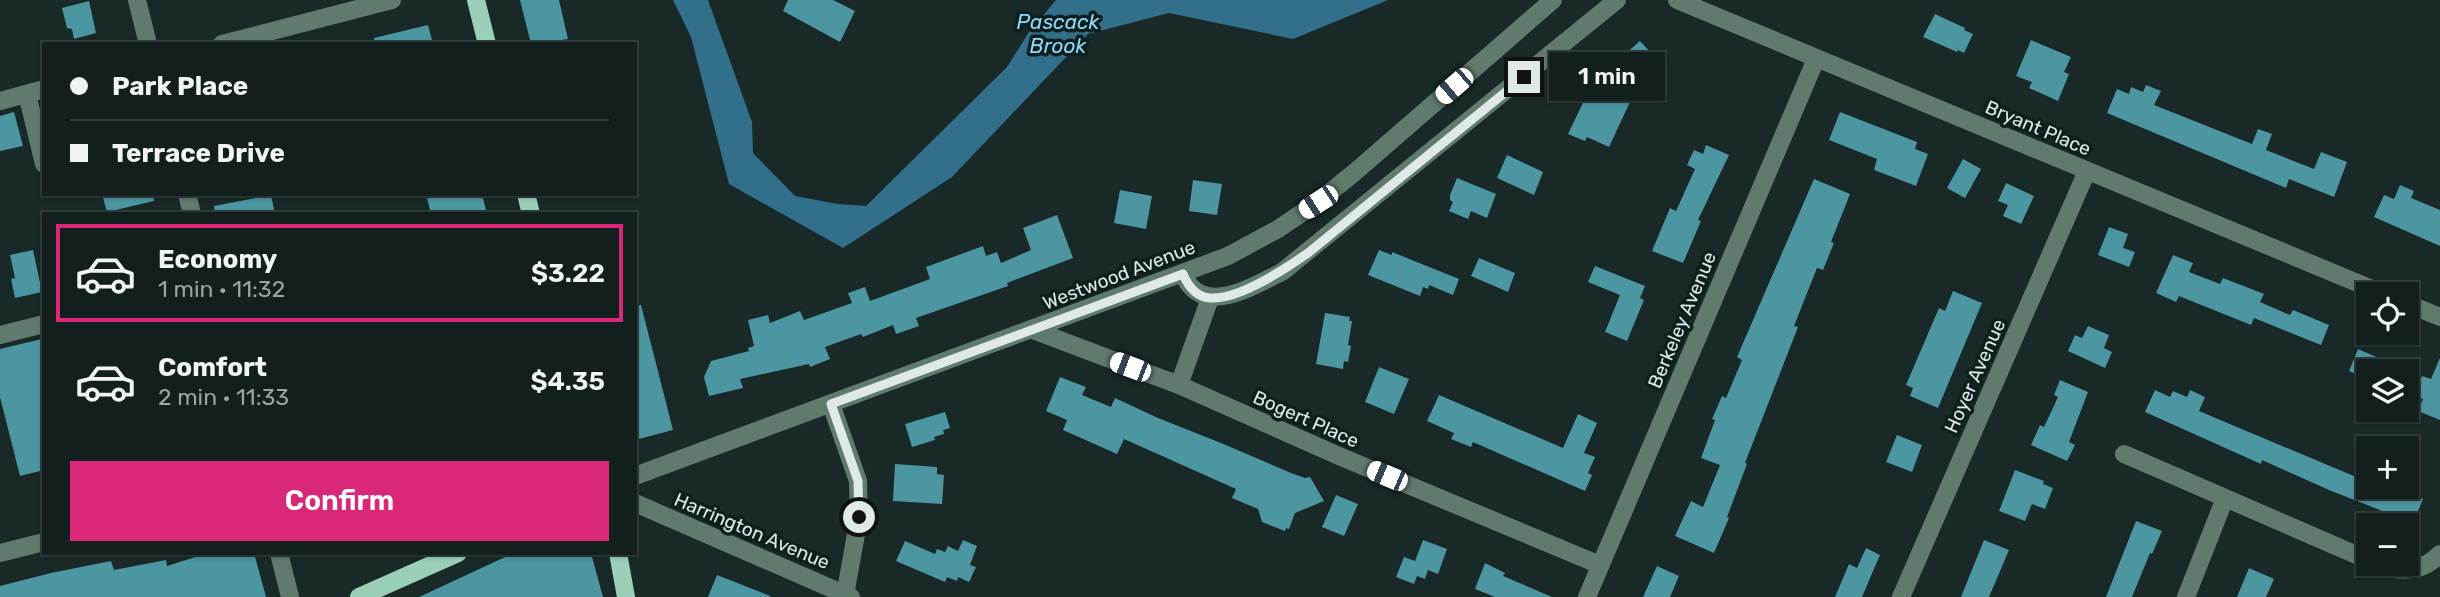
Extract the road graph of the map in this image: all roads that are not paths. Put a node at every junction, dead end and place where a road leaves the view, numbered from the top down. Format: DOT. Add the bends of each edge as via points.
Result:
graph roads {
  1 [pos="137,0"];
  2 [pos="392,0"];
  3 [pos="476,0"];
  4 [pos="1553,0"];
  5 [pos="1617,0"];
  6 [pos="1677,0"];
  7 [pos="148,42"];
  8 [pos="230,42"];
  9 [pos="486,42"];
  10 [pos="1816,58"];
  11 [pos="36,91"];
  12 [pos="0,100"];
  13 [pos="42,146"];
  14 [pos="2087,171"];
  15 [pos="1183,274"];
  16 [pos="2356,282"];
  17 [pos="1210,298"];
  18 [pos="2419,308"];
  19 [pos="2440,317"];
  20 [pos="42,324"];
  21 [pos="1033,330"];
  22 [pos="0,335"];
  23 [pos="1179,385"];
  24 [pos="831,404"];
  25 [pos="2124,454"];
  26 [pos="637,475"];
  27 [pos="2225,498"];
  28 [pos="637,504"];
  29 [pos="42,542"];
  30 [pos="0,553"];
  31 [pos="2356,554"];
  32 [pos="2440,554"];
  33 [pos="280,555"];
  34 [pos="454,555"];
  35 [pos="618,555"];
  36 [pos="1600,565"];
  37 [pos="2419,568"];
  38 [pos="848,596"];
  39 [pos="290,597"];
  40 [pos="359,597"];
  41 [pos="626,597"];
  42 [pos="1587,597"];
  43 [pos="1901,597"];
  44 [pos="2186,597"];
  1 -- 7 [label="street"];
  2 -- 8 [label="street"];
  3 -- 9 [label="main road"];
  4 -- 15 [label="street, Westwood Avenue" via="1318,202 1228,256"];
  5 -- 17 [label="street" via="1290,265 1253,286"];
  6 -- 10 [label="street, Bryant Place"];
  10 -- 14 [label="street, Bryant Place"];
  10 -- 36 [label="street, Berkeley Avenue"];
  11 -- 12 [label="street"];
  11 -- 13 [label="street"];
  14 -- 16 [label="street, Bryant Place"];
  14 -- 43 [label="street, Hoyer Avenue"];
  15 -- 17 [label="street" via="1188,286"];
  15 -- 21 [label="street, Westwood Avenue"];
  17 -- 23 [label="street"];
  18 -- 19 [label="street"];
  20 -- 22 [label="street"];
  21 -- 23 [label="street, Bogert Place"];
  21 -- 24 [label="street, Westwood Avenue"];
  23 -- 36 [label="street, Bogert Place"];
  24 -- 26 [label="street, Westwood Avenue"];
  24 -- 38 [label="street" via="858,481 859,517"];
  25 -- 27 [label="street"];
  27 -- 31 [label="street"];
  27 -- 44 [label="street"];
  28 -- 38 [label="street, Harrington Avenue"];
  29 -- 30 [label="street"];
  32 -- 37 [label="street"];
  33 -- 39 [label="street"];
  34 -- 40 [label="main road"];
  35 -- 41 [label="main road"];
  36 -- 42 [label="street, Berkeley Avenue"];
}
